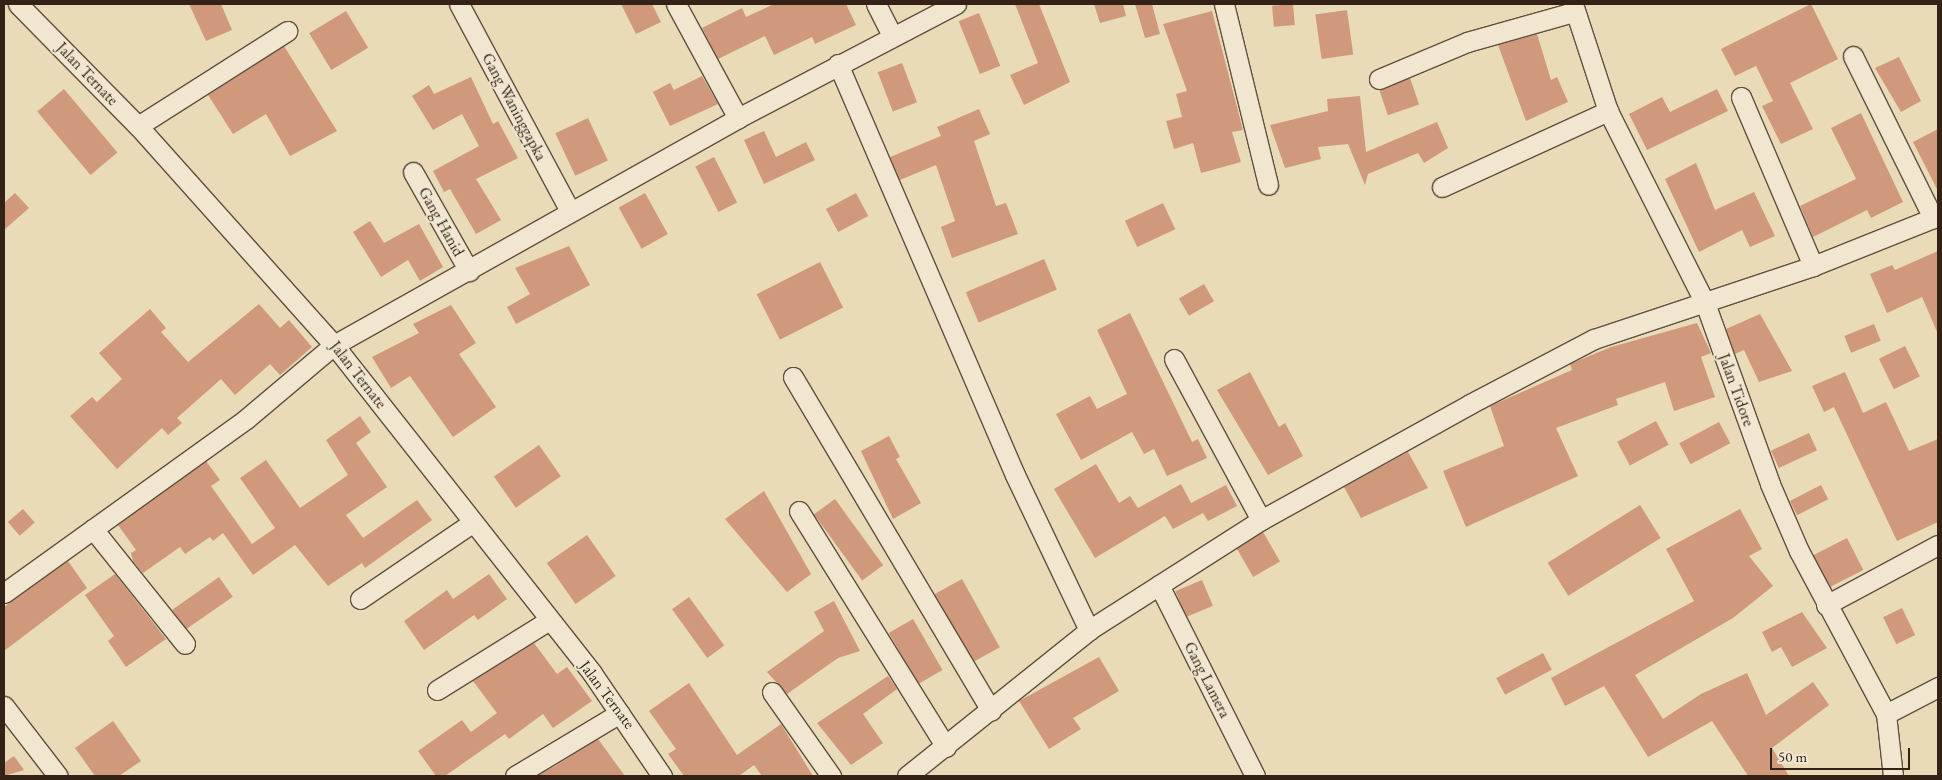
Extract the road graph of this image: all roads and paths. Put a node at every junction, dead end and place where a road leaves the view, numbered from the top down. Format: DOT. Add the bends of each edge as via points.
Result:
graph roads {
  1 [pos="18,4"];
  2 [pos="459,4"];
  3 [pos="676,4"];
  4 [pos="876,4"];
  5 [pos="956,4"];
  6 [pos="1224,4"];
  7 [pos="1574,8"];
  8 [pos="287,31"];
  9 [pos="892,36"];
  10 [pos="1853,56"];
  11 [pos="838,64"];
  12 [pos="1379,79"];
  13 [pos="1740,97"];
  14 [pos="1608,111"];
  15 [pos="738,118"];
  16 [pos="138,126"];
  17 [pos="414,172"];
  18 [pos="1268,185"];
  19 [pos="1442,187"];
  20 [pos="570,210"];
  21 [pos="1935,217"];
  22 [pos="1813,266"];
  23 [pos="469,271"];
  24 [pos="1705,303"];
  25 [pos="334,344"];
  26 [pos="1174,358"];
  27 [pos="793,376"];
  28 [pos="799,511"];
  29 [pos="1261,520"];
  30 [pos="472,523"];
  31 [pos="93,529"];
  32 [pos="1938,545"];
  33 [pos="1158,585"];
  34 [pos="4,593"];
  35 [pos="360,599"];
  36 [pos="1826,605"];
  37 [pos="548,621"];
  38 [pos="1089,630"];
  39 [pos="185,644"];
  40 [pos="1938,686"];
  41 [pos="437,690"];
  42 [pos="772,692"];
  43 [pos="4,706"];
  44 [pos="991,711"];
  45 [pos="620,712"];
  46 [pos="1886,714"];
  47 [pos="946,747"];
  48 [pos="58,776"];
  49 [pos="514,776"];
  50 [pos="662,776"];
  51 [pos="830,776"];
  52 [pos="907,776"];
  53 [pos="1254,776"];
  54 [pos="1893,776"];
  1 -- 16 [label="street, Jalan Ternate"];
  2 -- 20 [label="street, Gang Waninggapka"];
  3 -- 15 [label="street"];
  4 -- 9 [label="street"];
  5 -- 9 [label="street"];
  6 -- 18 [label="street"];
  7 -- 12 [label="street" via="1467,42"];
  7 -- 14 [label="street, Jalan Tidore"];
  8 -- 16 [label="street"];
  9 -- 11 [label="street"];
  10 -- 21 [label="street"];
  11 -- 15 [label="street"];
  11 -- 38 [label="street" via="1015,475"];
  13 -- 22 [label="street"];
  14 -- 19 [label="street"];
  14 -- 24 [label="street, Jalan Tidore"];
  15 -- 20 [label="street"];
  16 -- 25 [label="street, Jalan Ternate"];
  17 -- 23 [label="street, Gang Hanid"];
  20 -- 23 [label="street"];
  21 -- 22 [label="street"];
  22 -- 24 [label="street"];
  23 -- 25 [label="street"];
  24 -- 29 [label="street" via="1576,347"];
  24 -- 36 [label="street, Jalan Tidore" via="1770,484"];
  25 -- 30 [label="street, Jalan Ternate"];
  25 -- 31 [label="street" via="246,419"];
  26 -- 29 [label="street"];
  27 -- 44 [label="street"];
  28 -- 47 [label="street"];
  29 -- 33 [label="street"];
  30 -- 35 [label="street"];
  30 -- 37 [label="street, Jalan Ternate"];
  31 -- 34 [label="street"];
  31 -- 39 [label="street"];
  32 -- 36 [label="street"];
  33 -- 38 [label="street"];
  33 -- 53 [label="street, Gang Lamera"];
  36 -- 46 [label="street, Jalan Tidore"];
  37 -- 41 [label="street"];
  37 -- 45 [label="street, Jalan Ternate"];
  38 -- 44 [label="street"];
  40 -- 46 [label="street"];
  42 -- 51 [label="street"];
  43 -- 48 [label="street"];
  44 -- 47 [label="street"];
  45 -- 49 [label="street"];
  45 -- 50 [label="street, Jalan Ternate"];
  46 -- 54 [label="street, Jalan Tidore"];
  47 -- 52 [label="street"];
}
